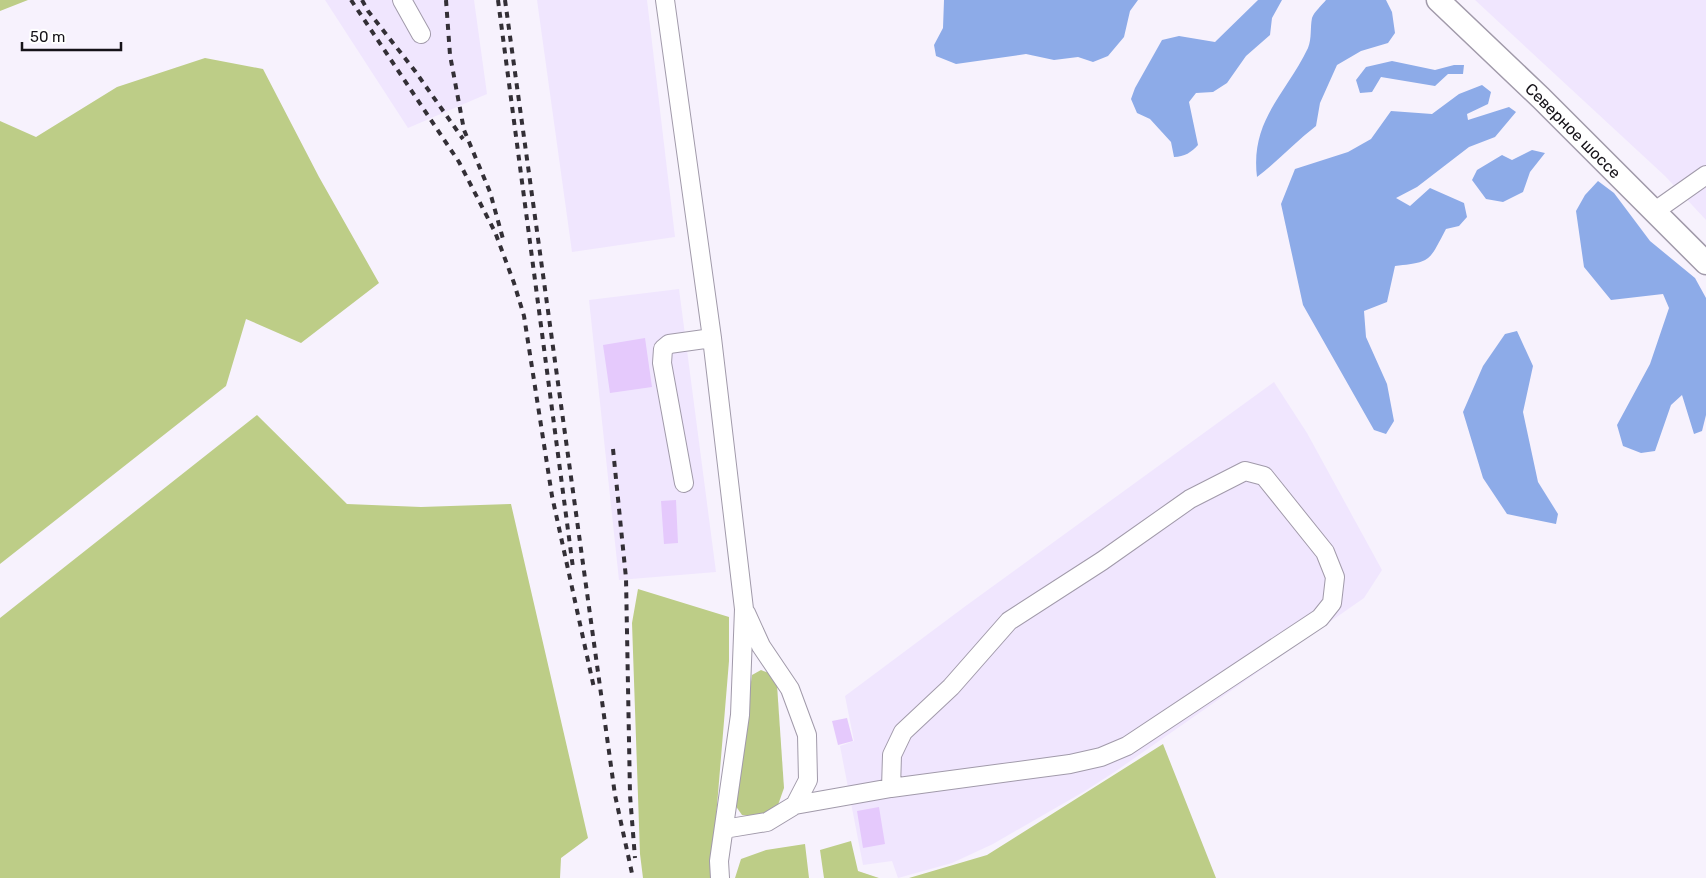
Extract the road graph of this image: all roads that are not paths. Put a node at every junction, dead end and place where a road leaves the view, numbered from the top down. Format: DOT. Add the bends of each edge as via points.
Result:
graph roads {
  1 [pos="402,0"];
  2 [pos="665,0"];
  3 [pos="1438,0"];
  4 [pos="421,34"];
  5 [pos="1706,175"];
  6 [pos="1655,212"];
  7 [pos="1702,252"];
  8 [pos="712,338"];
  9 [pos="684,483"];
  10 [pos="744,609"];
  11 [pos="891,788"];
  12 [pos="795,806"];
  13 [pos="724,830"];
  14 [pos="720,878"];
  1 -- 4 [label="street"];
  2 -- 8 [label="street"];
  3 -- 6 [label="main road, Северное шоссе"];
  5 -- 6 [label="street"];
  6 -- 7 [label="main road, Северное шоссе"];
  8 -- 9 [label="street" via="669,344 663,349 662,364"];
  8 -- 10 [label="street"];
  10 -- 12 [label="street" via="761,646 790,689 806,735 808,780"];
  10 -- 13 [label="street" via="740,715"];
  11 -- 11 [label="street" via="1070,764 1101,757 1128,746 1320,618 1332,603 1335,577 1325,552 1264,476 1245,471 1190,499 1009,621 951,687 903,732 892,755"];
  11 -- 12 [label="street"];
  12 -- 13 [label="street" via="767,822"];
  13 -- 14 [label="street"];
}
